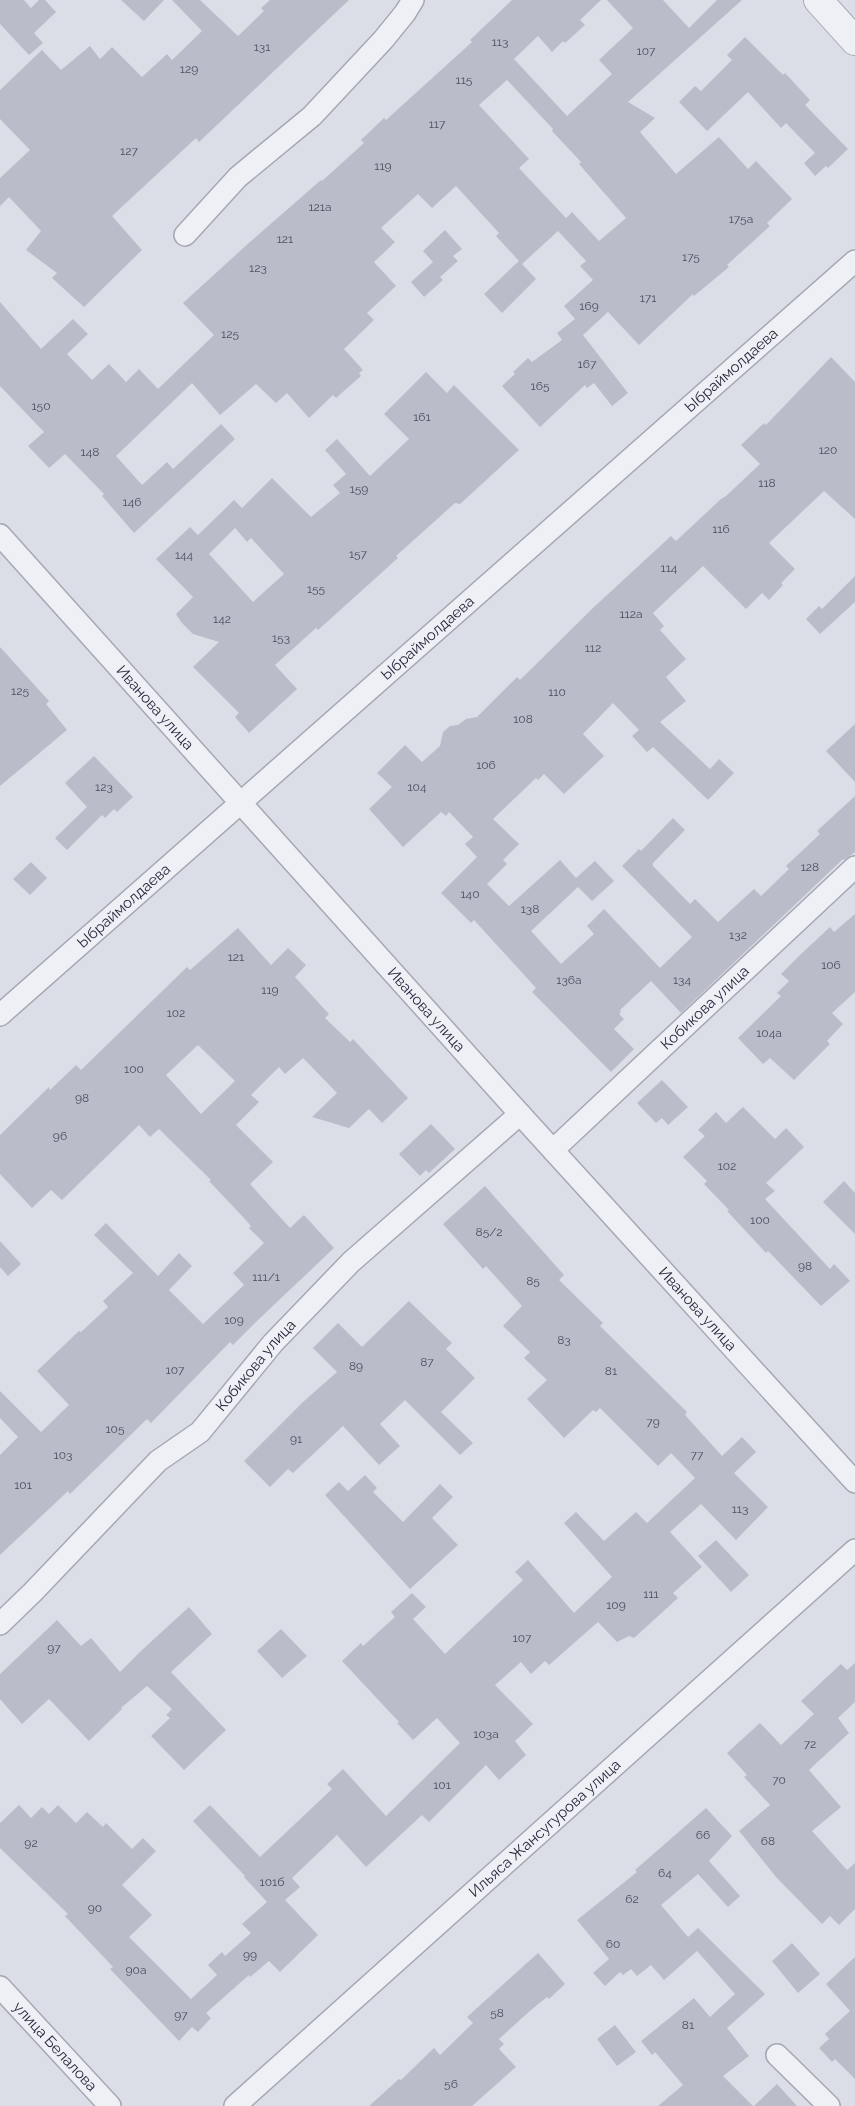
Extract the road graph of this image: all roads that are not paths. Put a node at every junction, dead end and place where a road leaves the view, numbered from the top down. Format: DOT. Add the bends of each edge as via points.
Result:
graph roads {
  1 [pos="413,0"];
  2 [pos="818,0"];
  3 [pos="855,41"];
  4 [pos="185,235"];
  5 [pos="855,261"];
  6 [pos="0,535"];
  7 [pos="240,804"];
  8 [pos="855,867"];
  9 [pos="0,1015"];
  10 [pos="520,1114"];
  11 [pos="553,1150"];
  12 [pos="855,1482"];
  13 [pos="855,1550"];
  14 [pos="0,1624"];
  15 [pos="0,1987"];
  16 [pos="777,2055"];
  17 [pos="110,2106"];
  18 [pos="235,2106"];
  19 [pos="829,2106"];
  1 -- 4 [label="street" via="383,40 312,116 238,177"];
  2 -- 3 [label="street"];
  5 -- 7 [label="street, Ыбраймолдаева"];
  6 -- 7 [label="street, Иванова улица"];
  7 -- 9 [label="street, Ыбраймолдаева"];
  7 -- 10 [label="street, Иванова улица"];
  8 -- 11 [label="street, Кобикова улица"];
  10 -- 11 [label="street, Иванова улица"];
  10 -- 14 [label="street, Кобикова улица" via="351,1262 273,1343 200,1432 158,1461"];
  11 -- 12 [label="street, Иванова улица"];
  13 -- 18 [label="street, Ильяса Жансугурова улица"];
  15 -- 17 [label="street, улица Белалова"];
  16 -- 19 [label="street"];
}
